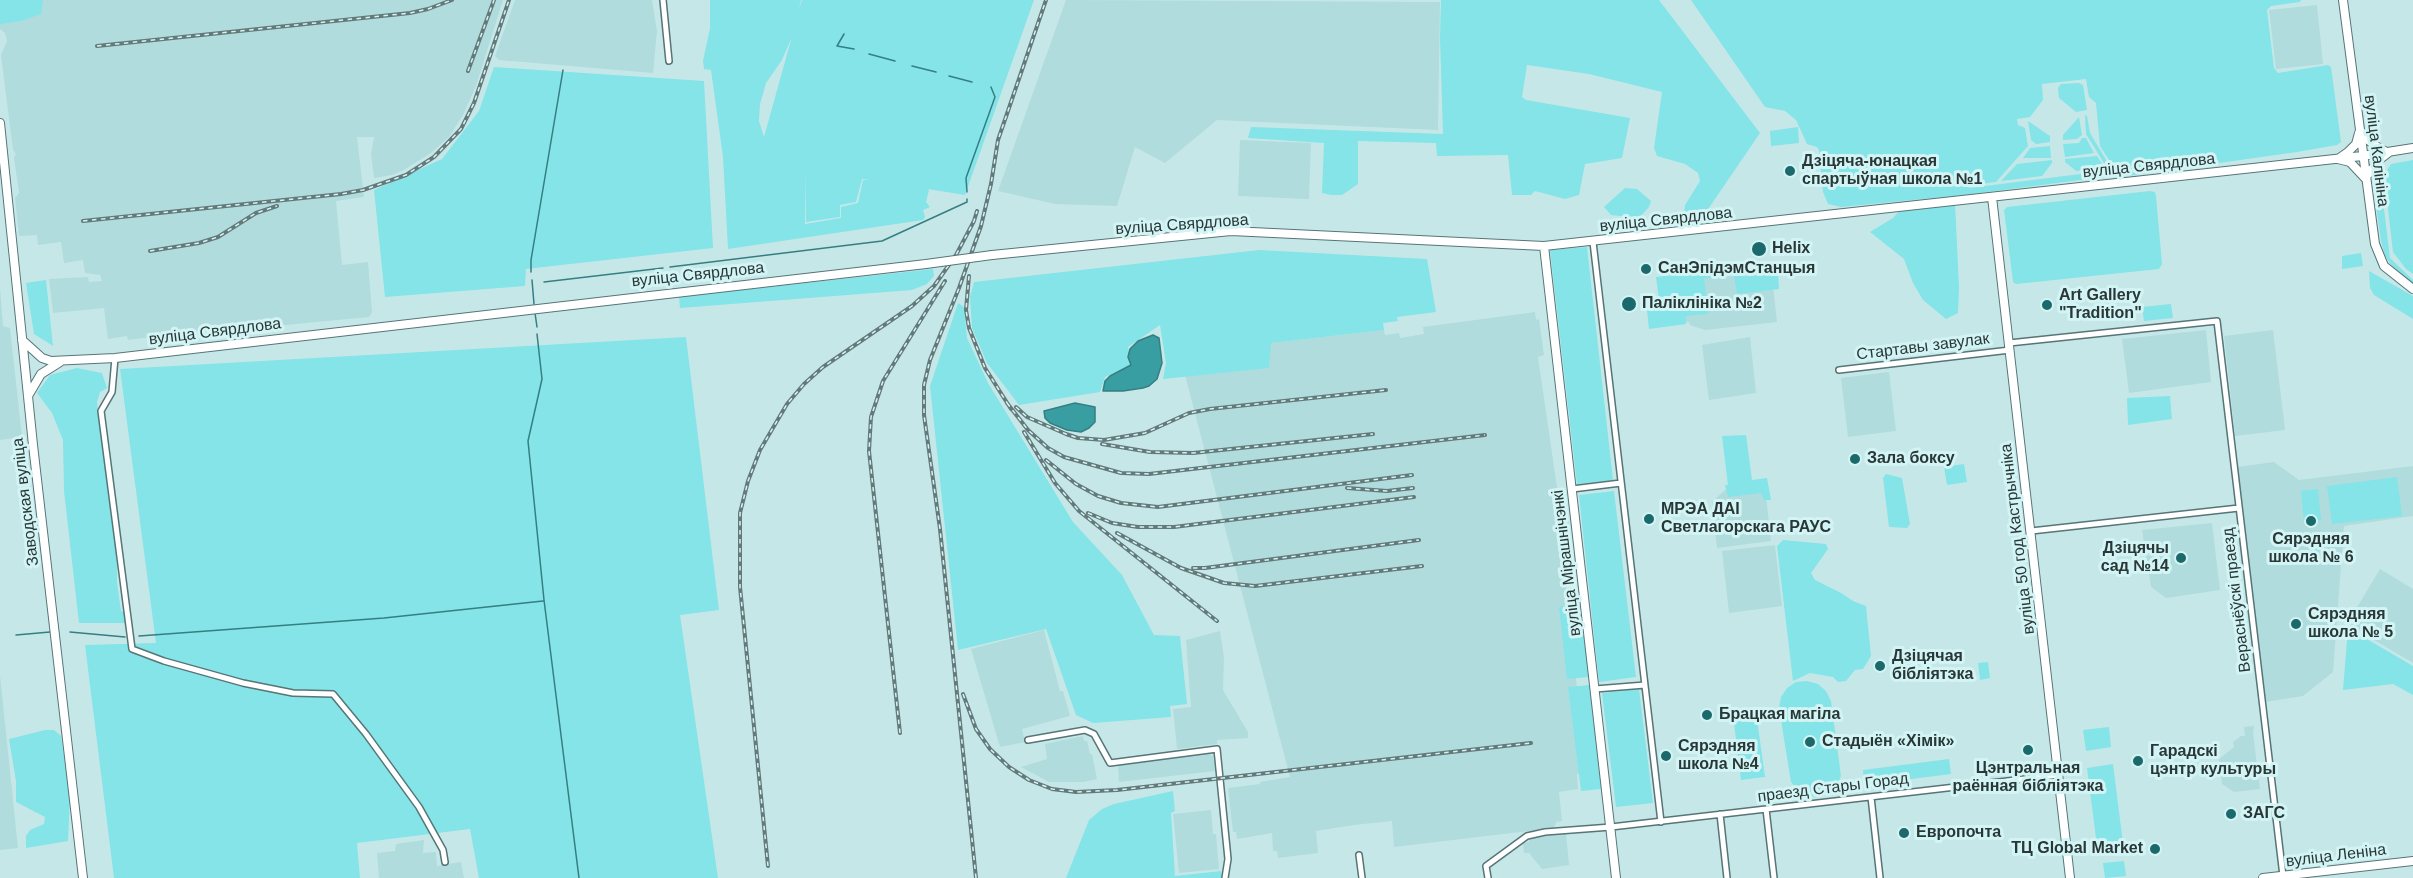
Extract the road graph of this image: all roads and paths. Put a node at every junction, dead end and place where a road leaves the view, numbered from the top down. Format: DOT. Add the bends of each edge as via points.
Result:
graph roads {
  1 [pos="663,0"];
  2 [pos="2343,0"];
  3 [pos="669,61"];
  4 [pos="0,123"];
  5 [pos="2360,133"];
  6 [pos="2413,148"];
  7 [pos="2388,153"];
  8 [pos="2362,156"];
  9 [pos="2338,159"];
  10 [pos="2365,178"];
  11 [pos="1992,196"];
  12 [pos="1593,242"];
  13 [pos="1544,246"];
  14 [pos="2413,289"];
  15 [pos="2217,321"];
  16 [pos="22,340"];
  17 [pos="2010,346"];
  18 [pos="115,358"];
  19 [pos="62,362"];
  20 [pos="1839,370"];
  21 [pos="27,397"];
  22 [pos="1621,483"];
  23 [pos="1572,489"];
  24 [pos="2239,508"];
  25 [pos="2031,531"];
  26 [pos="1645,685"];
  27 [pos="1595,689"];
  28 [pos="1028,740"];
  29 [pos="2059,775"];
  30 [pos="1871,797"];
  31 [pos="1767,809"];
  32 [pos="1720,814"];
  33 [pos="1661,822"];
  34 [pos="1611,827"];
  35 [pos="1359,855"];
  36 [pos="2413,861"];
  37 [pos="444,862"];
  38 [pos="2283,876"];
  39 [pos="83,878"];
  40 [pos="1224,878"];
  41 [pos="1362,878"];
  42 [pos="1488,878"];
  43 [pos="1617,878"];
  44 [pos="1727,878"];
  45 [pos="1774,878"];
  46 [pos="1880,878"];
  47 [pos="2070,878"];
  48 [pos="2263,878"];
  1 -- 3 [label="street"];
  2 -- 5 [label="main road, вуліца Калініна"];
  4 -- 16 [label="main road, Заводская вуліца"];
  5 -- 7 [label="main road"];
  5 -- 8 [label="main road, вуліца Калініна"];
  5 -- 9 [label="main road" via="2356,144"];
  6 -- 7 [label="main road, вуліца Свярдлова"];
  7 -- 8 [label="main road, вуліца Свярдлова"];
  7 -- 10 [label="main road"];
  8 -- 9 [label="main road, вуліца Свярдлова"];
  8 -- 10 [label="main road, вуліца Калініна"];
  9 -- 10 [label="main road" via="2350,162"];
  9 -- 11 [label="main road, вуліца Свярдлова"];
  10 -- 14 [label="main road, вуліца Калініна" via="2379,259 2391,274"];
  11 -- 12 [label="main road, вуліца Свярдлова"];
  11 -- 17 [label="main road, вуліца 50 год Кастрычніка"];
  12 -- 13 [label="main road, вуліца Свярдлова"];
  12 -- 22 [label="street"];
  13 -- 18 [label="main road, вуліца Свярдлова, bridge" via="1231,231 992,255"];
  13 -- 23 [label="main road, вуліца Мірашнічэнкі"];
  15 -- 17 [label="street, Стартавы завулак"];
  15 -- 24 [label="street, Вераснёўскі праезд"];
  16 -- 19 [label="main road" via="42,358"];
  16 -- 21 [label="main road, Заводская вуліца"];
  17 -- 20 [label="street, Стартавы завулак"];
  17 -- 25 [label="main road, вуліца 50 год Кастрычніка"];
  18 -- 19 [label="main road, вуліца Свярдлова"];
  18 -- 37 [label="street" via="112,392 101,411 132,649 243,683 293,693 333,694 419,807 443,850"];
  19 -- 21 [label="main road" via="41,374"];
  21 -- 39 [label="main road, Заводская вуліца"];
  22 -- 23 [label="street"];
  22 -- 26 [label="street"];
  23 -- 27 [label="main road, вуліца Мірашнічэнкі"];
  24 -- 25 [label="street"];
  24 -- 38 [label="street, Вераснёўскі праезд"];
  25 -- 29 [label="main road, вуліца 50 год Кастрычніка"];
  26 -- 27 [label="street"];
  26 -- 33 [label="street"];
  27 -- 34 [label="main road, вуліца Мірашнічэнкі"];
  28 -- 40 [label="street" via="1085,730 1094,734 1110,763 1217,749 1228,859"];
  29 -- 30 [label="street, праезд Стары Горад"];
  29 -- 47 [label="main road, вуліца 50 год Кастрычніка"];
  30 -- 31 [label="street, праезд Стары Горад"];
  30 -- 46 [label="street"];
  31 -- 32 [label="street, праезд Стары Горад"];
  31 -- 45 [label="street"];
  32 -- 33 [label="street, праезд Стары Горад"];
  32 -- 44 [label="street"];
  33 -- 34 [label="street, праезд Стары Горад"];
  34 -- 42 [label="street, праезд Стары Горад" via="1527,836 1486,866"];
  34 -- 43 [label="main road, вуліца Мірашнічэнкі"];
  35 -- 41 [label="street"];
  36 -- 38 [label="main road, вуліца Леніна"];
  38 -- 48 [label="main road, вуліца Леніна"];
}
